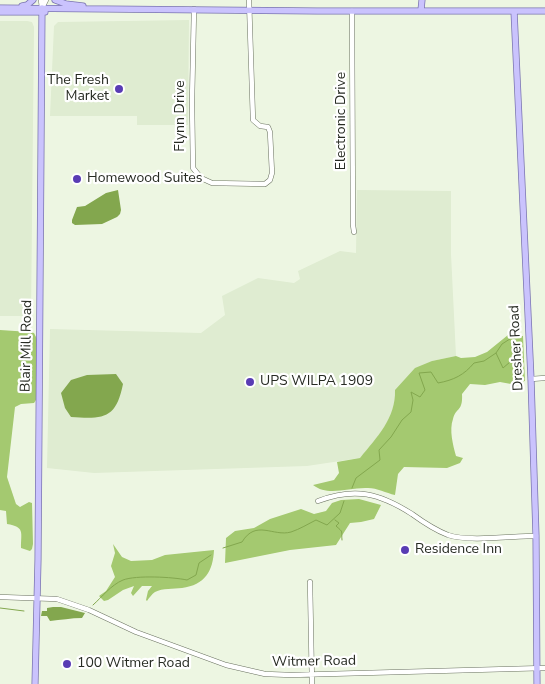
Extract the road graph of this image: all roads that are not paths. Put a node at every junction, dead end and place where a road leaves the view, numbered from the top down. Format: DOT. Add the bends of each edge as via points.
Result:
graph roads {
  1 [pos="32,0"];
  2 [pos="41,0"];
  3 [pos="46,0"];
  4 [pos="55,0"];
  5 [pos="249,0"];
  6 [pos="422,0"];
  7 [pos="90,8"];
  8 [pos="2,9"];
  9 [pos="106,9"];
  10 [pos="194,9"];
  11 [pos="42,10"];
  12 [pos="248,10"];
  13 [pos="421,10"];
  14 [pos="352,11"];
  15 [pos="514,11"];
  16 [pos="545,11"];
  17 [pos="354,232"];
  18 [pos="531,378"];
  19 [pos="545,378"];
  20 [pos="318,501"];
  21 [pos="536,536"];
  22 [pos="310,582"];
  23 [pos="0,597"];
  24 [pos="36,598"];
  25 [pos="537,668"];
  26 [pos="545,668"];
  27 [pos="311,674"];
  28 [pos="35,684"];
  29 [pos="312,684"];
  30 [pos="537,684"];
  1 -- 8 [label="main road" via="24,6"];
  2 -- 11 [label="street"];
  3 -- 11 [label="street"];
  4 -- 7 [label="main road"];
  5 -- 12 [label="street"];
  6 -- 13 [label="main road"];
  7 -- 9 [label="main road"];
  7 -- 11 [label="main road"];
  8 -- 11 [label="main road"];
  9 -- 10 [label="main road"];
  9 -- 11 [label="main road" via="97,12"];
  10 -- 12 [label="main road"];
  10 -- 12 [label="street, Flynn Drive" via="192,164 202,178 212,183 265,184 272,173 270,132 268,127 253,120"];
  11 -- 24 [label="main road, Blair Mill Road"];
  12 -- 14 [label="main road"];
  13 -- 14 [label="main road"];
  13 -- 15 [label="main road"];
  14 -- 17 [label="street, Electronic Drive"];
  15 -- 16 [label="main road"];
  15 -- 18 [label="main road, Dresher Road"];
  18 -- 19 [label="street"];
  18 -- 21 [label="main road, Dresher Road"];
  20 -- 21 [label="street" via="339,494 364,493 390,501 431,527 454,536"];
  21 -- 25 [label="main road, Dresher Road"];
  22 -- 27 [label="street"];
  23 -- 24 [label="street, Witmer Road"];
  24 -- 27 [label="street, Witmer Road" via="57,599 89,610 136,632 226,665 265,674"];
  24 -- 28 [label="main road, Blair Mill Road"];
  25 -- 26 [label="street, Witmer Road"];
  25 -- 27 [label="street, Witmer Road"];
  25 -- 30 [label="main road, Dresher Road"];
  27 -- 29 [label="street"];
}
